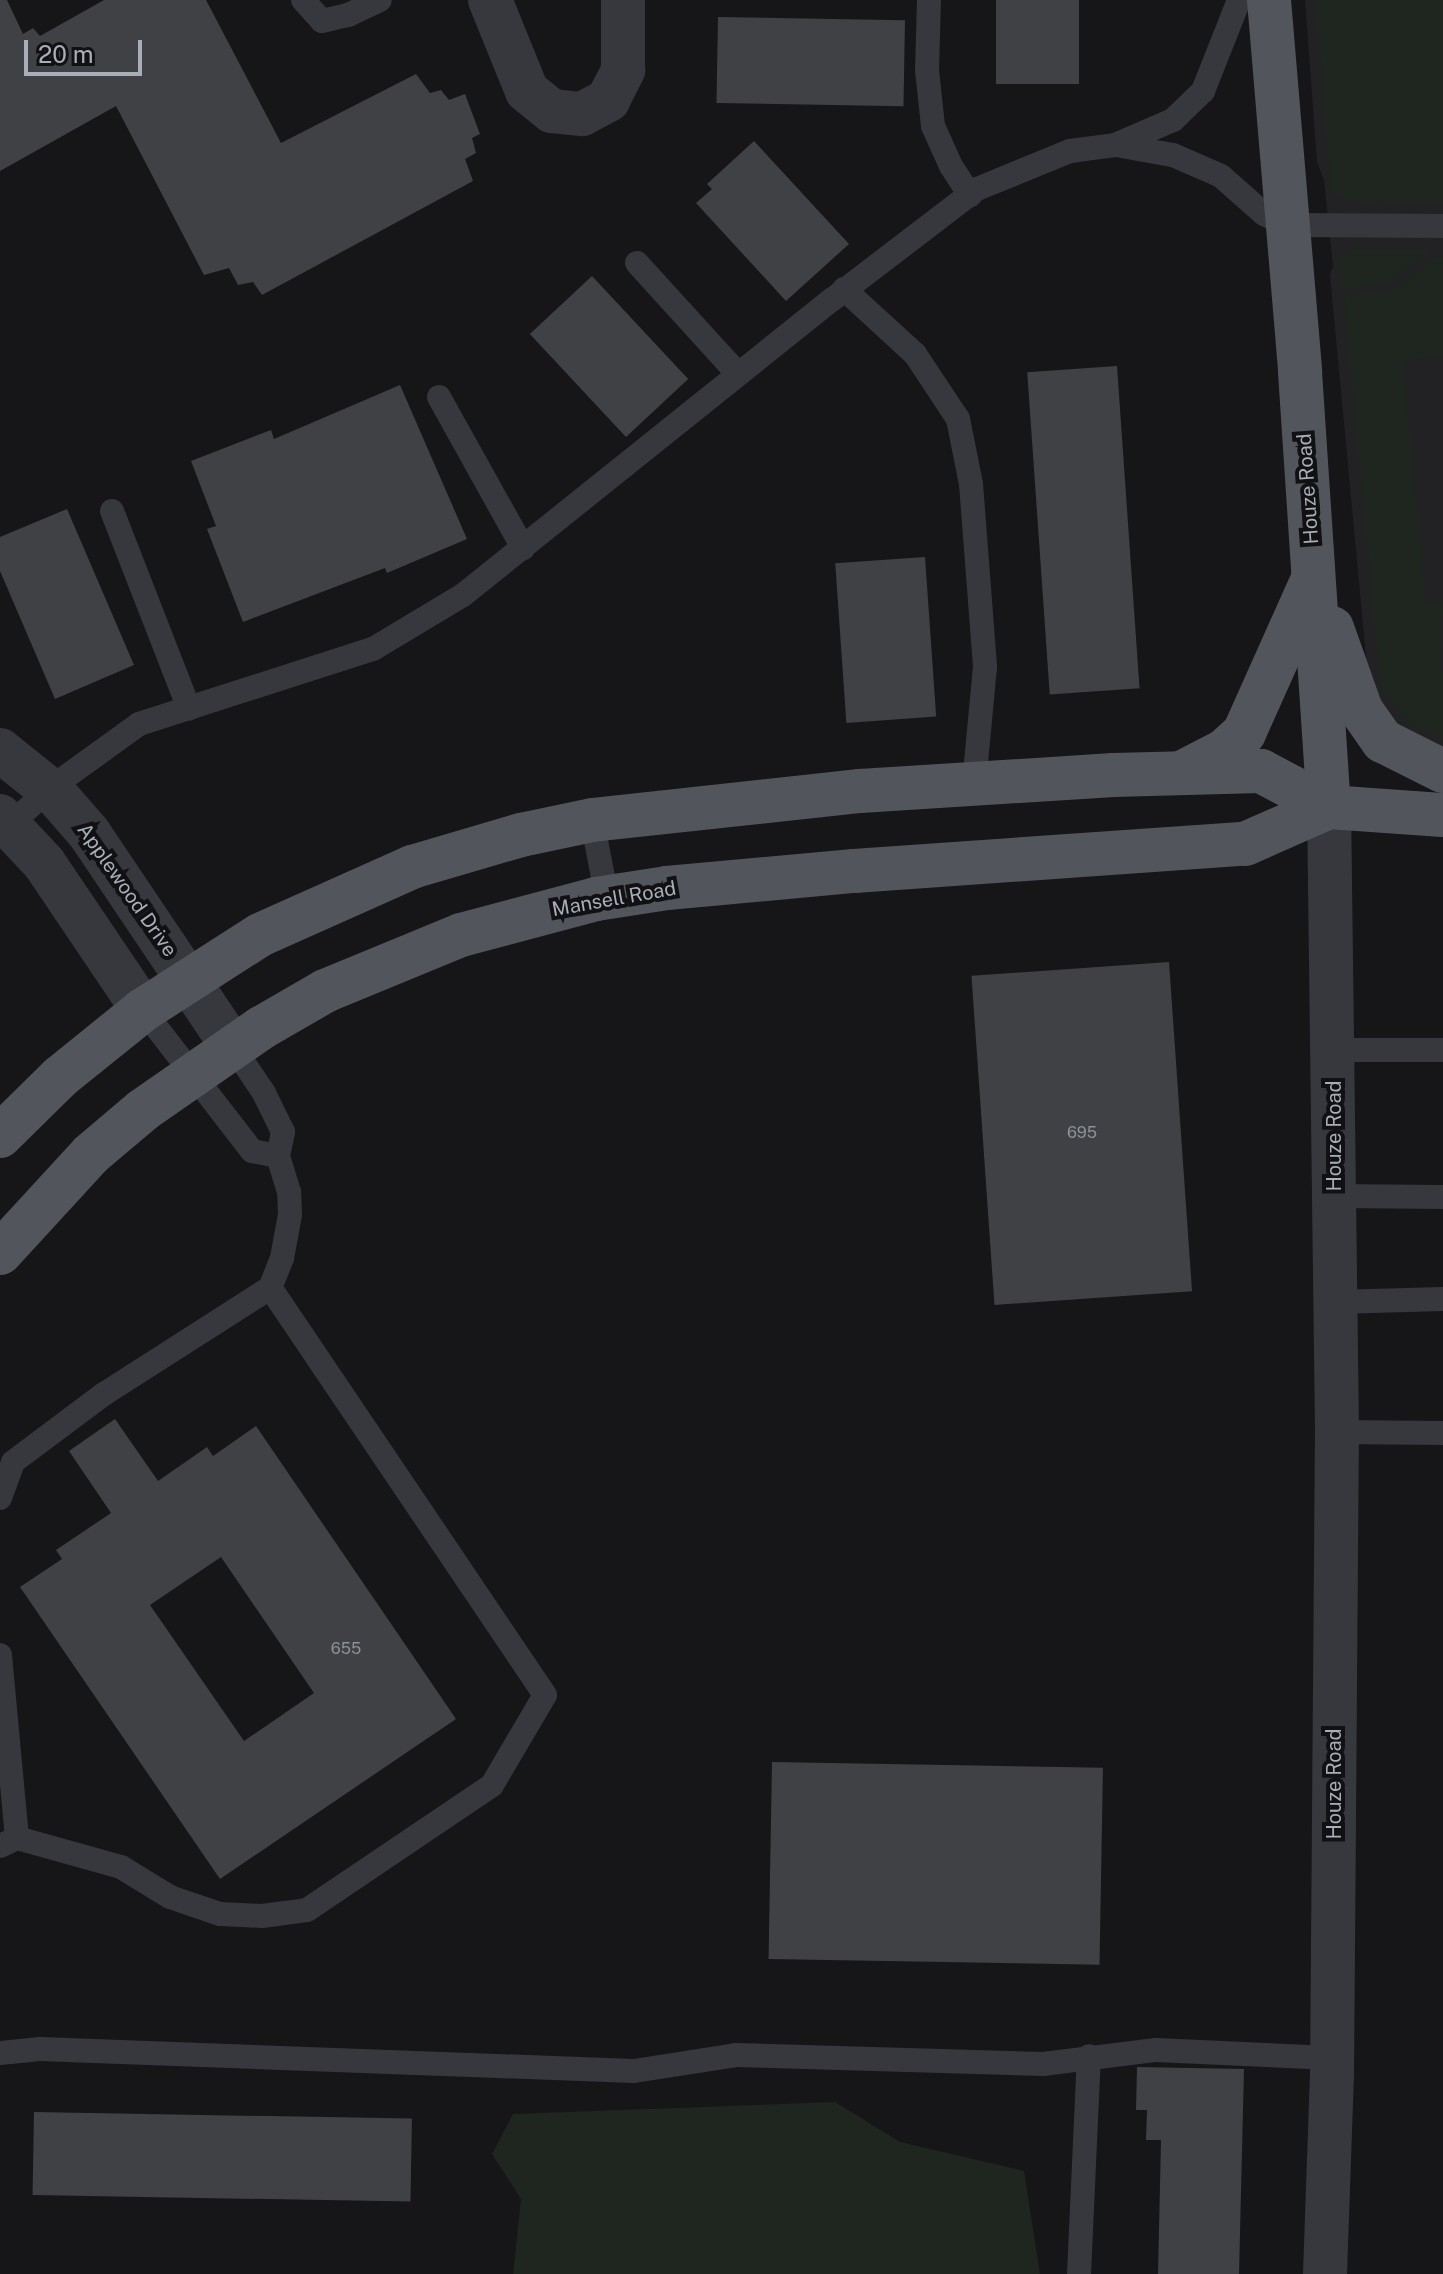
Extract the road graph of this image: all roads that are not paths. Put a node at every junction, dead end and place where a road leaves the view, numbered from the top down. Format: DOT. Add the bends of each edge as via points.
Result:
graph roads {
  1 [pos="303,0"];
  2 [pos="380,0"];
  3 [pos="490,0"];
  4 [pos="623,0"];
  5 [pos="929,0"];
  6 [pos="1239,0"];
  7 [pos="1269,0"];
  8 [pos="1115,145"];
  9 [pos="970,195"];
  10 [pos="1288,225"];
  11 [pos="1443,226"];
  12 [pos="637,263"];
  13 [pos="844,289"];
  14 [pos="738,374"];
  15 [pos="439,397"];
  16 [pos="112,511"];
  17 [pos="523,548"];
  18 [pos="1314,577"];
  19 [pos="189,708"];
  20 [pos="0,750"];
  21 [pos="1443,771"];
  22 [pos="1181,773"];
  23 [pos="974,784"];
  24 [pos="49,789"];
  25 [pos="1329,807"];
  26 [pos="1443,815"];
  27 [pos="5,820"];
  28 [pos="592,820"];
  29 [pos="607,898"];
  30 [pos="188,979"];
  31 [pos="143,1010"];
  32 [pos="233,1047"];
  33 [pos="1333,1050"];
  34 [pos="1443,1050"];
  35 [pos="195,1074"];
  36 [pos="0,1136"];
  37 [pos="278,1156"];
  38 [pos="1334,1196"];
  39 [pos="1443,1197"];
  40 [pos="0,1253"];
  41 [pos="270,1288"];
  42 [pos="1443,1299"];
  43 [pos="1335,1302"];
  44 [pos="1337,1432"];
  45 [pos="1443,1433"];
  46 [pos="0,1498"];
  47 [pos="0,1655"];
  48 [pos="9,1842"];
  49 [pos="0,2053"];
  50 [pos="1089,2056"];
  51 [pos="1332,2058"];
  52 [pos="1079,2274"];
  53 [pos="1325,2274"];
  1 -- 2 [label="lane" via="322,21"];
  3 -- 4 [label="street" via="527,91 552,111 582,114 608,100 623,70"];
  5 -- 9 [label="lane" via="927,70 933,126"];
  6 -- 8 [label="lane" via="1203,91 1173,120"];
  7 -- 10 [label="main road, Houze Road"];
  8 -- 9 [label="lane" via="1070,151"];
  8 -- 10 [label="lane" via="1173,155 1221,176 1264,214"];
  9 -- 13 [label="lane"];
  10 -- 11 [label="lane"];
  10 -- 18 [label="main road, Houze Road"];
  12 -- 14 [label="lane"];
  13 -- 14 [label="lane"];
  13 -- 23 [label="lane" via="915,354 958,419 971,484 985,667"];
  14 -- 17 [label="lane"];
  15 -- 17 [label="lane"];
  16 -- 19 [label="lane"];
  17 -- 19 [label="lane" via="463,595 373,649"];
  18 -- 21 [label="main road" via="1361,710 1383,741"];
  18 -- 22 [label="main road" via="1244,733 1224,751"];
  18 -- 25 [label="main road, Houze Road"];
  19 -- 24 [label="lane" via="139,724"];
  20 -- 24 [label="street, Applewood Drive"];
  22 -- 23 [label="main road, Mansell Road"];
  22 -- 25 [label="main road, Mansell Road" via="1261,771"];
  23 -- 28 [label="main road, Mansell Road"];
  24 -- 27 [label="lane"];
  24 -- 30 [label="street, Applewood Drive" via="89,833"];
  25 -- 26 [label="main road, Mansell Road"];
  25 -- 29 [label="main road, Mansell Road" via="1245,844 854,871"];
  25 -- 33 [label="street, Houze Road"];
  27 -- 31 [label="street" via="44,863"];
  28 -- 29 [label="lane"];
  28 -- 30 [label="main road, Mansell Road" via="412,867 260,935"];
  29 -- 32 [label="main road, Mansell Road" via="512,920 397,958 325,991"];
  30 -- 31 [label="main road, Mansell Road"];
  30 -- 32 [label="street, Applewood Drive"];
  31 -- 35 [label="lane"];
  31 -- 36 [label="main road, Mansell Road" via="60,1077"];
  32 -- 35 [label="main road, Mansell Road"];
  32 -- 37 [label="lane" via="283,1132"];
  33 -- 34 [label="lane"];
  33 -- 38 [label="street, Houze Road"];
  35 -- 37 [label="lane" via="252,1151"];
  35 -- 40 [label="main road, Mansell Road" via="91,1154"];
  37 -- 41 [label="lane" via="290,1215"];
  38 -- 39 [label="lane"];
  38 -- 43 [label="street, Houze Road"];
  41 -- 46 [label="lane" via="104,1394 13,1462"];
  41 -- 48 [label="lane" via="545,1695 492,1785 307,1910 220,1914 170,1897 121,1867"];
  42 -- 43 [label="lane"];
  43 -- 44 [label="street, Houze Road"];
  44 -- 45 [label="lane"];
  44 -- 51 [label="street, Houze Road"];
  47 -- 48 [label="lane"];
  49 -- 50 [label="lane" via="56,2049 634,2071 736,2055 1043,2064"];
  50 -- 51 [label="lane" via="1156,2050"];
  50 -- 52 [label="lane"];
  51 -- 53 [label="street, Houze Road"];
}
